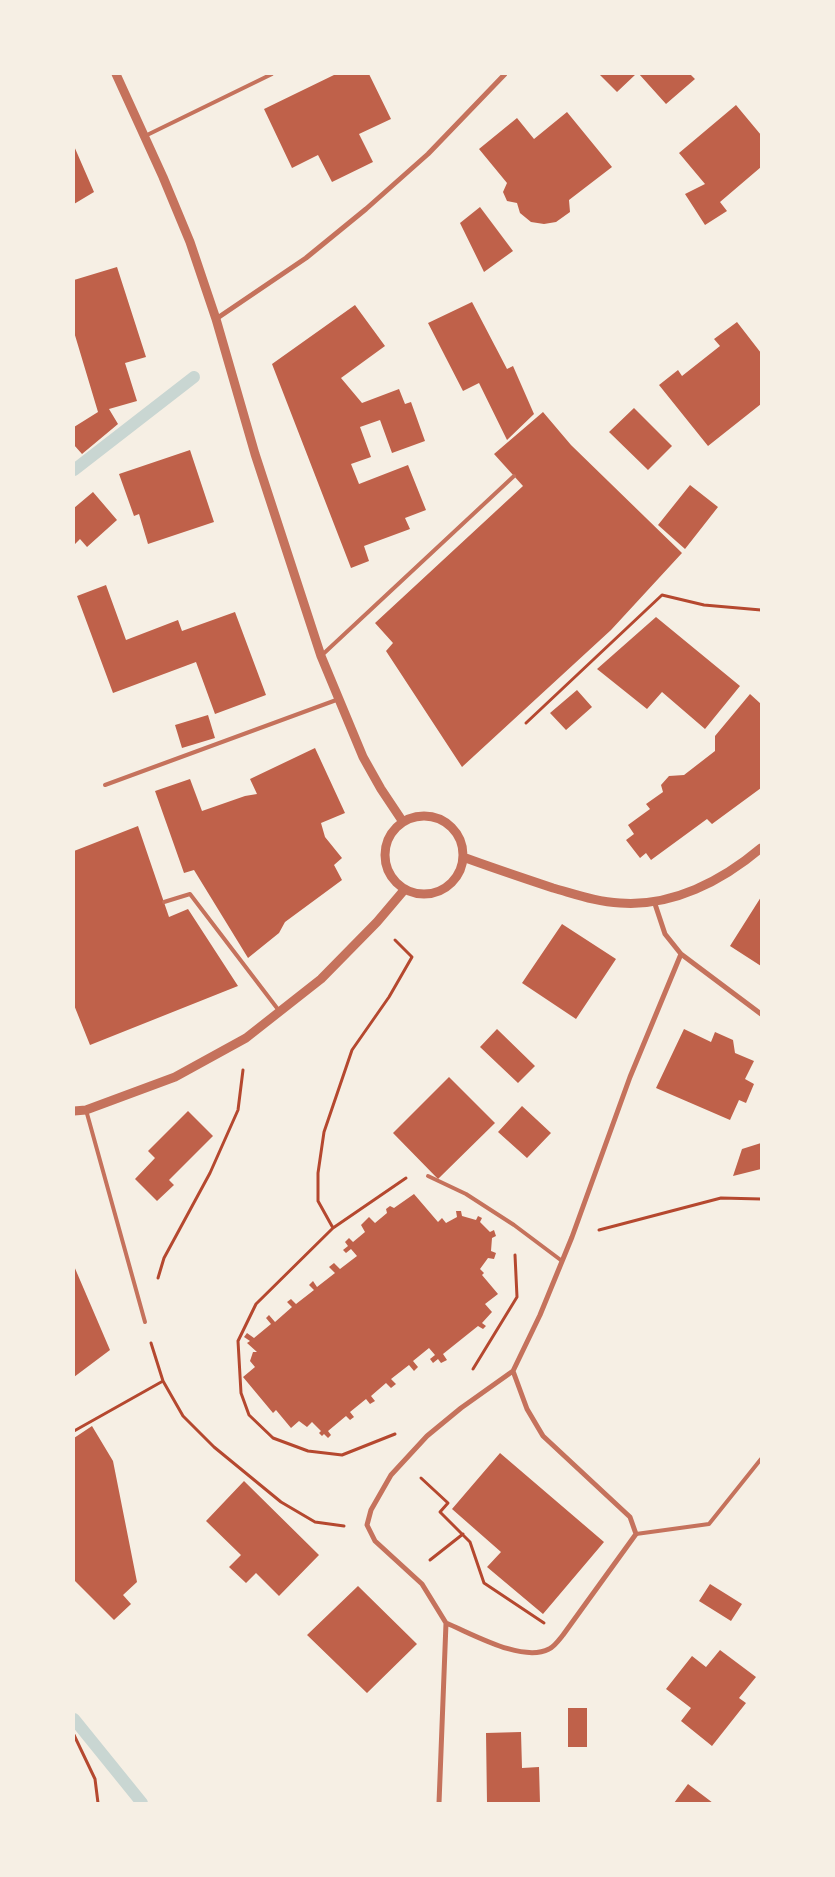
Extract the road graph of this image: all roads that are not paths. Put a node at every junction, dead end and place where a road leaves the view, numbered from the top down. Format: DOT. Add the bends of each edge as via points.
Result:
graph roads {
  1 [pos="116,74"];
  2 [pos="272,74"];
  3 [pos="504,74"];
  4 [pos="145,136"];
  5 [pos="216,319"];
  6 [pos="514,476"];
  7 [pos="321,656"];
  8 [pos="339,699"];
  9 [pos="105,785"];
  10 [pos="403,822"];
  11 [pos="761,848"];
  12 [pos="463,858"];
  13 [pos="405,889"];
  14 [pos="654,901"];
  15 [pos="164,902"];
  16 [pos="681,954"];
  17 [pos="280,1012"];
  18 [pos="761,1014"];
  19 [pos="86,1110"];
  20 [pos="74,1111"];
  21 [pos="428,1176"];
  22 [pos="562,1261"];
  23 [pos="145,1322"];
  24 [pos="513,1371"];
  25 [pos="761,1459"];
  26 [pos="636,1534"];
  27 [pos="446,1623"];
  28 [pos="438,1803"];
  1 -- 4 [label="street"];
  2 -- 4 [label="lane"];
  3 -- 5 [label="street" via="428,154 366,209 306,258"];
  4 -- 5 [label="street" via="190,242"];
  5 -- 7 [label="street" via="255,454"];
  6 -- 7 [label="lane"];
  7 -- 8 [label="street"];
  8 -- 9 [label="lane"];
  8 -- 10 [label="street" via="362,757"];
  10 -- 12 [label="street" via="426,817 446,824 459,839"];
  10 -- 13 [label="street" via="389,838 385,860 394,880"];
  11 -- 14 [label="street" via="705,886 682,896"];
  12 -- 13 [label="street" via="458,874 447,887 431,894"];
  12 -- 14 [label="street" via="586,898 620,904"];
  13 -- 17 [label="street" via="321,979"];
  14 -- 16 [label="street" via="665,934"];
  15 -- 17 [label="lane" via="190,894"];
  16 -- 18 [label="street"];
  16 -- 22 [label="street" via="630,1077"];
  17 -- 19 [label="street" via="246,1038 176,1076"];
  19 -- 20 [label="street"];
  19 -- 23 [label="lane"];
  21 -- 22 [label="lane" via="466,1194"];
  22 -- 24 [label="street"];
  24 -- 26 [label="street" via="527,1408 543,1436 630,1517"];
  24 -- 27 [label="street" via="461,1408 402,1462 371,1510 367,1525 375,1541 422,1584"];
  25 -- 26 [label="lane" via="709,1524"];
  26 -- 27 [label="street" via="563,1636 550,1649 530,1653 514,1651"];
  27 -- 28 [label="street"];
}
